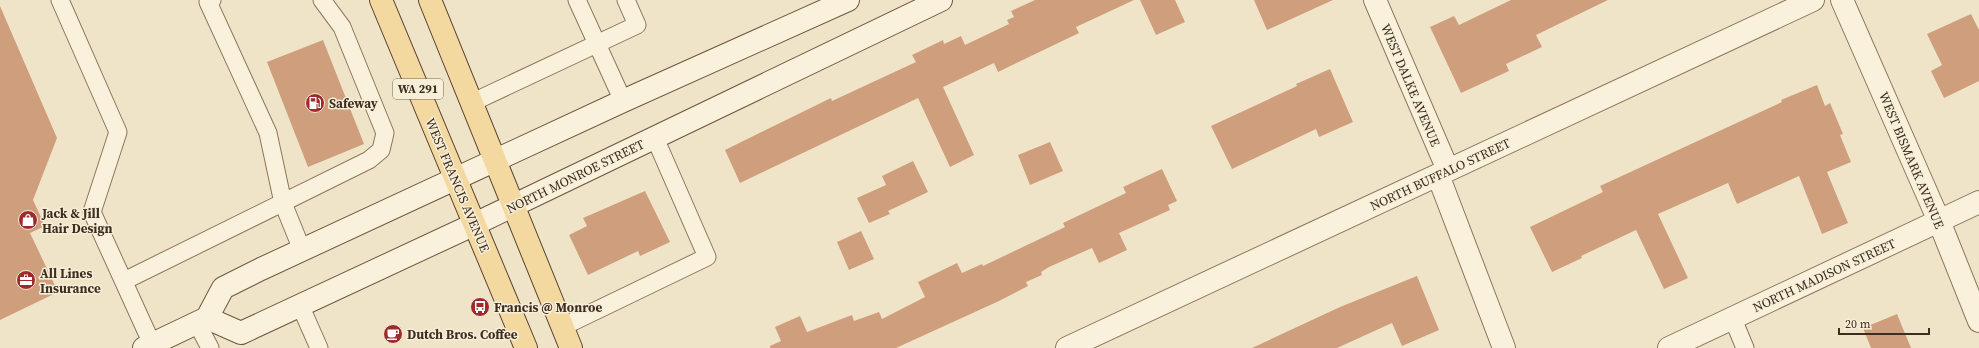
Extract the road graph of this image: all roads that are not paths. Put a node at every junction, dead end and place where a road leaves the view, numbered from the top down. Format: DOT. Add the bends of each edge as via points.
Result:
graph roads {
  1 [pos="60,0"];
  2 [pos="212,0"];
  3 [pos="322,0"];
  4 [pos="381,0"];
  5 [pos="430,0"];
  6 [pos="569,0"];
  7 [pos="577,0"];
  8 [pos="584,0"];
  9 [pos="626,0"];
  10 [pos="848,0"];
  11 [pos="941,0"];
  12 [pos="1375,0"];
  13 [pos="1813,0"];
  14 [pos="1842,0"];
  15 [pos="597,43"];
  16 [pos="623,101"];
  17 [pos="471,103"];
  18 [pos="655,138"];
  19 [pos="494,160"];
  20 [pos="1443,173"];
  21 [pos="456,179"];
  22 [pos="1979,202"];
  23 [pos="283,203"];
  24 [pos="513,206"];
  25 [pos="1939,221"];
  26 [pos="475,224"];
  27 [pos="302,250"];
  28 [pos="124,281"];
  29 [pos="300,305"];
  30 [pos="1733,319"];
  31 [pos="202,321"];
  32 [pos="1979,321"];
  33 [pos="562,327"];
  34 [pos="148,346"];
  35 [pos="210,348"];
  36 [pos="319,348"];
  37 [pos="526,348"];
  38 [pos="570,348"];
  39 [pos="1067,348"];
  40 [pos="1504,348"];
  41 [pos="1669,348"];
  42 [pos="1746,348"];
  1 -- 28 [label="lane" via="118,132 92,212"];
  2 -- 23 [label="lane" via="208,2 268,133"];
  3 -- 23 [label="lane" via="342,27 385,134 381,150 368,160"];
  4 -- 21 [label="main road, WEST FRANCIS AVENUE / WA 291"];
  5 -- 17 [label="main road, WA 291"];
  6 -- 15 [label="lane"];
  7 -- 15 [label="lane"];
  8 -- 15 [label="lane"];
  9 -- 15 [label="lane" via="637,25"];
  10 -- 16 [label="street"];
  11 -- 18 [label="street, NORTH MONROE STREET"];
  12 -- 20 [label="street, WEST DALKE AVENUE"];
  13 -- 20 [label="street, NORTH BUFFALO STREET"];
  14 -- 25 [label="street, WEST BISMARK AVENUE"];
  15 -- 16 [label="lane"];
  15 -- 17 [label="lane"];
  16 -- 19 [label="street"];
  17 -- 19 [label="main road, WA 291"];
  18 -- 24 [label="street, NORTH MONROE STREET"];
  18 -- 33 [label="lane" via="707,257"];
  19 -- 21 [label="street"];
  19 -- 24 [label="main road, WA 291"];
  20 -- 39 [label="street, NORTH BUFFALO STREET"];
  20 -- 40 [label="street, WEST DALKE AVENUE"];
  21 -- 26 [label="main road, WEST FRANCIS AVENUE / WA 291"];
  21 -- 27 [label="street"];
  22 -- 25 [label="street, NORTH MADISON STREET"];
  23 -- 27 [label="lane"];
  23 -- 28 [label="lane"];
  24 -- 26 [label="street, NORTH MONROE STREET"];
  24 -- 33 [label="main road, WA 291"];
  25 -- 30 [label="street, NORTH MADISON STREET"];
  25 -- 32 [label="street, WEST BISMARK AVENUE"];
  26 -- 29 [label="street, NORTH MONROE STREET"];
  26 -- 37 [label="main road, WEST FRANCIS AVENUE / WA 291"];
  27 -- 31 [label="street" via="223,288"];
  28 -- 34 [label="lane"];
  29 -- 31 [label="street, NORTH MONROE STREET" via="241,333"];
  29 -- 36 [label="lane"];
  30 -- 41 [label="street, NORTH MADISON STREET"];
  30 -- 42 [label="lane"];
  31 -- 34 [label="street"];
  31 -- 35 [label="lane"];
  33 -- 38 [label="main road, WA 291"];
}
